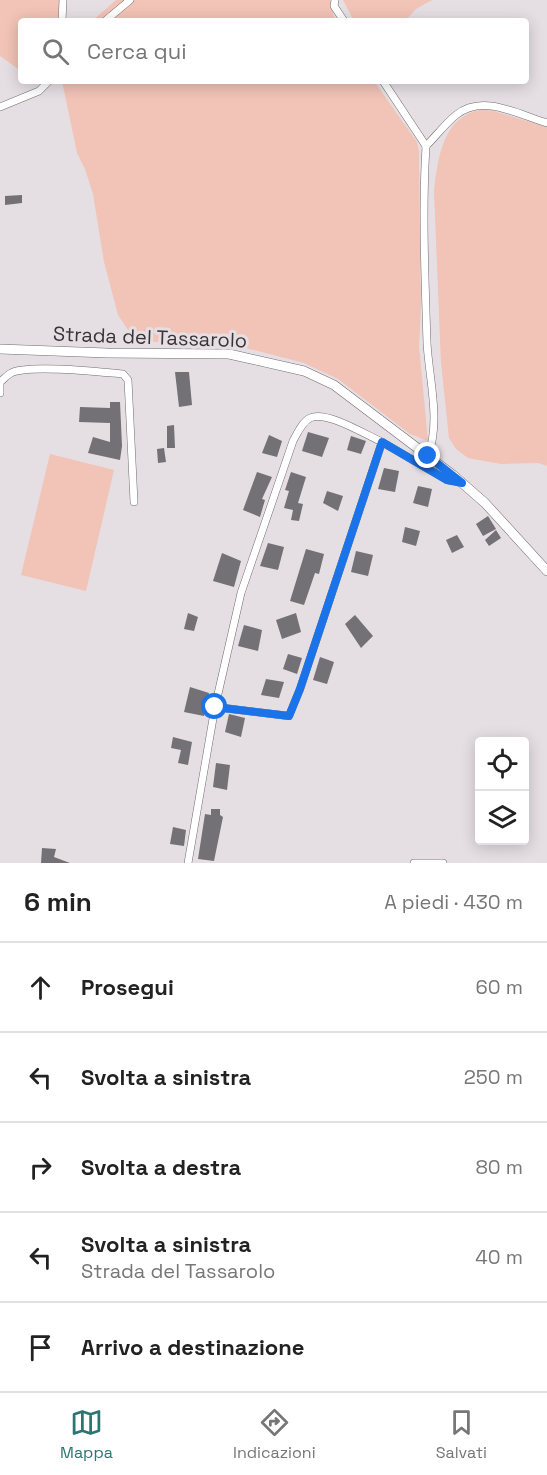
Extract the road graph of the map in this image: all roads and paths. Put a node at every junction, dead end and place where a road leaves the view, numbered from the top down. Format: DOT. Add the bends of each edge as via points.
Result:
graph roads {
  1 [pos="63,0"];
  2 [pos="130,0"];
  3 [pos="335,0"];
  4 [pos="62,18"];
  5 [pos="109,18"];
  6 [pos="342,18"];
  7 [pos="46,84"];
  8 [pos="385,84"];
  9 [pos="0,107"];
  10 [pos="547,123"];
  11 [pos="426,146"];
  12 [pos="0,349"];
  13 [pos="0,393"];
  14 [pos="382,442"];
  15 [pos="428,456"];
  16 [pos="462,483"];
  17 [pos="134,502"];
  18 [pos="547,571"];
  19 [pos="215,707"];
  20 [pos="188,863"];
  21 [pos="414,863"];
  22 [pos="443,863"];
  1 -- 4 [label="street"];
  2 -- 5 [label="street"];
  3 -- 6 [label="street" via="334,6"];
  7 -- 9 [label="street" via="39,91"];
  8 -- 11 [label="street"];
  10 -- 11 [label="street" via="493,106 476,105 457,114"];
  11 -- 15 [label="street" via="427,344 434,438"];
  12 -- 15 [label="main road, Strada del Tassarolo" via="229,354 266,360 334,385"];
  13 -- 17 [label="street" via="0,382 11,373 52,370 123,374 128,380"];
  14 -- 16 [label="street" via="447,480"];
  14 -- 19 [label="street" via="289,716"];
  14 -- 19 [label="street" via="325,416 303,423 254,550"];
  15 -- 16 [label="main road, Strada del Tassarolo"];
  16 -- 18 [label="main road, Strada del Tassarolo"];
  19 -- 20 [label="street"];
  21 -- 22 [label="street"];
}
